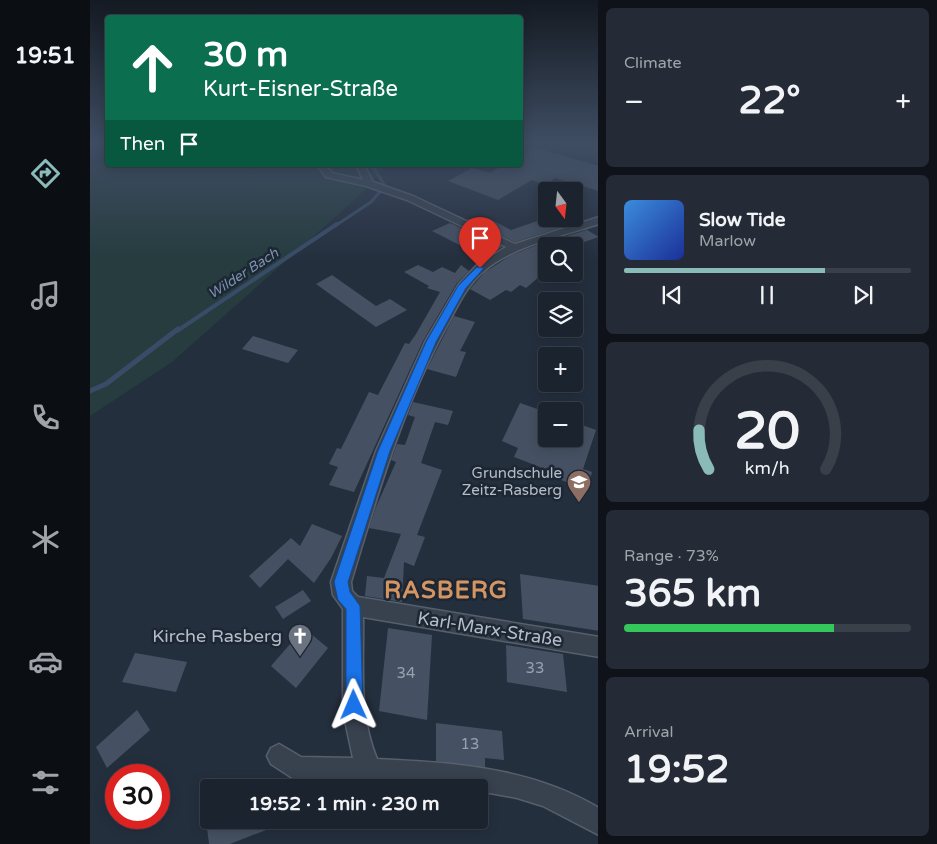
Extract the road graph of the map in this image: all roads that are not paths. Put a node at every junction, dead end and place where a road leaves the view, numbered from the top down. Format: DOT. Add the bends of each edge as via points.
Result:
graph roads {
  1 [pos="357,181"];
  2 [pos="371,181"];
  3 [pos="373,185"];
  4 [pos="598,220"];
  5 [pos="514,247"];
  6 [pos="353,606"];
  7 [pos="598,647"];
  8 [pos="279,756"];
  9 [pos="370,770"];
  10 [pos="598,823"];
  1 -- 3 [label="street"];
  2 -- 3 [label="street"];
  3 -- 5 [label="street" via="422,203"];
  4 -- 5 [label="street"];
  5 -- 6 [label="street" via="470,277 431,342 384,451 341,582 343,595"];
  6 -- 7 [label="street, Karl-Marx-Straße"];
  6 -- 9 [label="street" via="354,722 361,752"];
  8 -- 9 [label="street" via="297,770"];
  9 -- 10 [label="street" via="482,778 518,785 555,798"];
}
